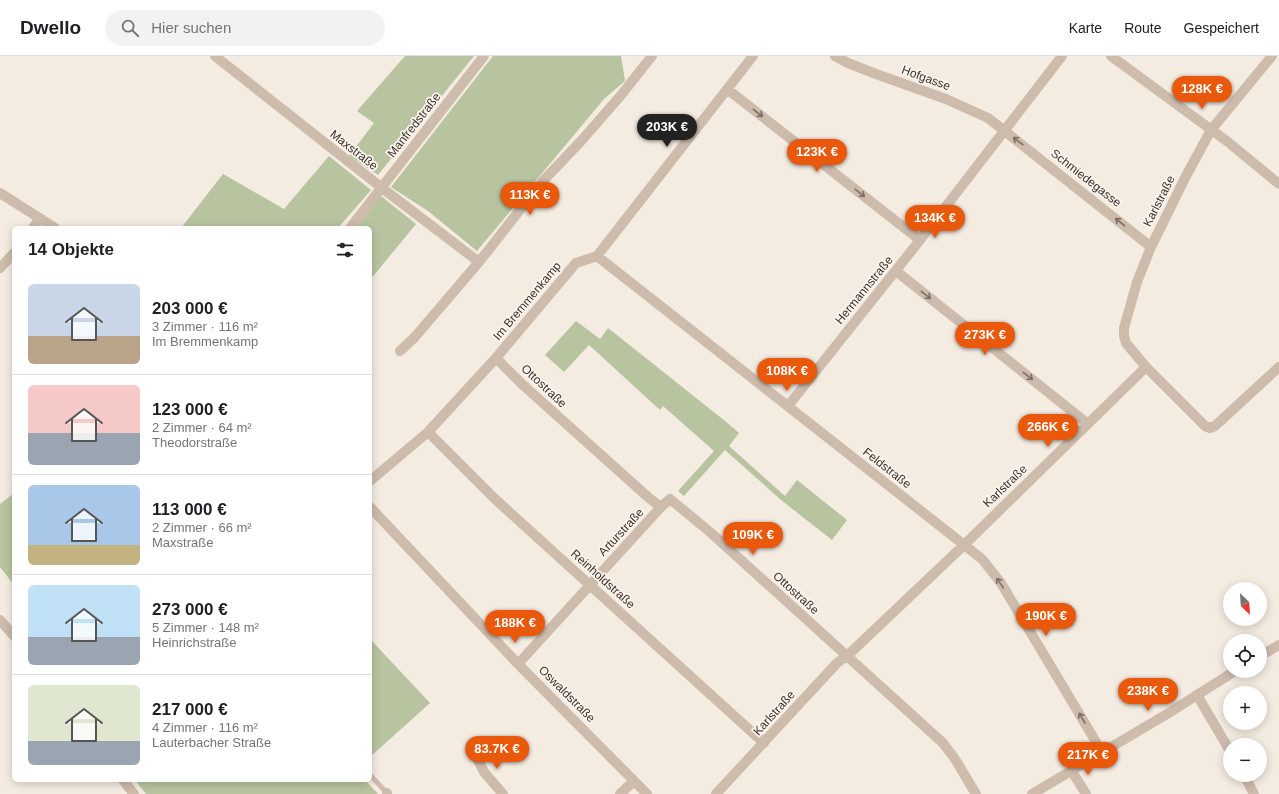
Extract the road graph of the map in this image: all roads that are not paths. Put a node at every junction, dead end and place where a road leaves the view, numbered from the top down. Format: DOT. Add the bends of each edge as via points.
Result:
graph roads {
  1 [pos="215,56"];
  2 [pos="484,56"];
  3 [pos="652,56"];
  4 [pos="753,56"];
  5 [pos="835,56"];
  6 [pos="1062,56"];
  7 [pos="1111,56"];
  8 [pos="1272,56"];
  9 [pos="727,89"];
  10 [pos="1004,130"];
  11 [pos="1211,130"];
  12 [pos="1279,184"];
  13 [pos="382,188"];
  14 [pos="0,193"];
  15 [pos="40,218"];
  16 [pos="34,226"];
  17 [pos="52,226"];
  18 [pos="352,226"];
  19 [pos="920,240"];
  20 [pos="1151,246"];
  21 [pos="12,255"];
  22 [pos="597,256"];
  23 [pos="479,262"];
  24 [pos="0,268"];
  25 [pos="896,271"];
  26 [pos="400,351"];
  27 [pos="496,358"];
  28 [pos="1146,367"];
  29 [pos="1279,367"];
  30 [pos="788,406"];
  31 [pos="1088,424"];
  32 [pos="428,432"];
  33 [pos="372,479"];
  34 [pos="661,507"];
  35 [pos="372,509"];
  36 [pos="964,545"];
  37 [pos="590,585"];
  38 [pos="0,620"];
  39 [pos="12,634"];
  40 [pos="1279,645"];
  41 [pos="1267,652"];
  42 [pos="847,656"];
  43 [pos="518,664"];
  44 [pos="1223,678"];
  45 [pos="1197,695"];
  46 [pos="1223,739"];
  47 [pos="764,743"];
  48 [pos="1102,752"];
  49 [pos="476,756"];
  50 [pos="1072,770"];
  51 [pos="372,777"];
  52 [pos="634,781"];
  53 [pos="125,782"];
  54 [pos="1248,782"];
  55 [pos="134,794"];
  56 [pos="387,794"];
  57 [pos="503,794"];
  58 [pos="620,794"];
  59 [pos="647,794"];
  60 [pos="716,794"];
  61 [pos="976,794"];
  62 [pos="1032,794"];
  63 [pos="1086,794"];
  64 [pos="1254,794"];
  1 -- 13 [label="street, Maxstraße"];
  2 -- 13 [label="street, Manfredstraße"];
  3 -- 23 [label="street" via="582,140 542,182"];
  4 -- 9 [label="street"];
  5 -- 10 [label="street, Hofgasse" via="946,99 988,118"];
  6 -- 10 [label="street, Hermannstraße"];
  7 -- 11 [label="street"];
  8 -- 11 [label="street, Karlstraße"];
  9 -- 19 [label="street, one-way"];
  9 -- 22 [label="street"];
  10 -- 19 [label="street, Hermannstraße"];
  20 -- 10 [label="street, Schmiedegasse, one-way"];
  11 -- 12 [label="street"];
  11 -- 20 [label="street, Karlstraße"];
  13 -- 18 [label="street, Manfredstraße"];
  13 -- 23 [label="street, Maxstraße"];
  14 -- 15 [label="street"];
  15 -- 16 [label="street"];
  15 -- 17 [label="street"];
  19 -- 25 [label="street, Hermannstraße"];
  20 -- 28 [label="street, Karlstraße" via="1124,328 1126,343"];
  21 -- 24 [label="street"];
  22 -- 27 [label="street, Im Bremmenkamp" via="576,263"];
  22 -- 30 [label="street, Feldstraße"];
  23 -- 26 [label="street"];
  25 -- 30 [label="street, Hermannstraße"];
  25 -- 31 [label="street, one-way"];
  27 -- 32 [label="street, Im Bremmenkamp"];
  27 -- 34 [label="street, Ottostraße" via="526,388"];
  28 -- 29 [label="street" via="1205,426 1210,428"];
  28 -- 31 [label="street, Karlstraße"];
  30 -- 36 [label="street, Feldstraße"];
  31 -- 36 [label="street, Karlstraße"];
  32 -- 33 [label="street, Im Bremmenkamp"];
  32 -- 37 [label="street, Reinholdstraße" via="495,499"];
  34 -- 37 [label="street, Arturstraße"];
  34 -- 42 [label="street, Ottostraße" via="670,499"];
  35 -- 43 [label="street, Oswaldstraße"];
  36 -- 42 [label="street, Karlstraße"];
  48 -- 36 [label="street, Feldstraße, one-way" via="1001,583 982,559"];
  37 -- 43 [label="street, Arturstraße"];
  37 -- 47 [label="street, Reinholdstraße"];
  38 -- 39 [label="street"];
  40 -- 41 [label="street"];
  42 -- 47 [label="street, Karlstraße" via="837,663"];
  42 -- 61 [label="street, Ottostraße" via="943,742"];
  43 -- 52 [label="street, Oswaldstraße"];
  44 -- 45 [label="street"];
  45 -- 46 [label="street"];
  45 -- 48 [label="street"];
  47 -- 60 [label="street, Karlstraße"];
  48 -- 50 [label="street"];
  49 -- 57 [label="street" via="484,772"];
  50 -- 62 [label="street"];
  50 -- 63 [label="street"];
  51 -- 56 [label="lane"];
  52 -- 58 [label="street"];
  52 -- 59 [label="street, Oswaldstraße"];
  53 -- 55 [label="street"];
  54 -- 64 [label="street"];
}
